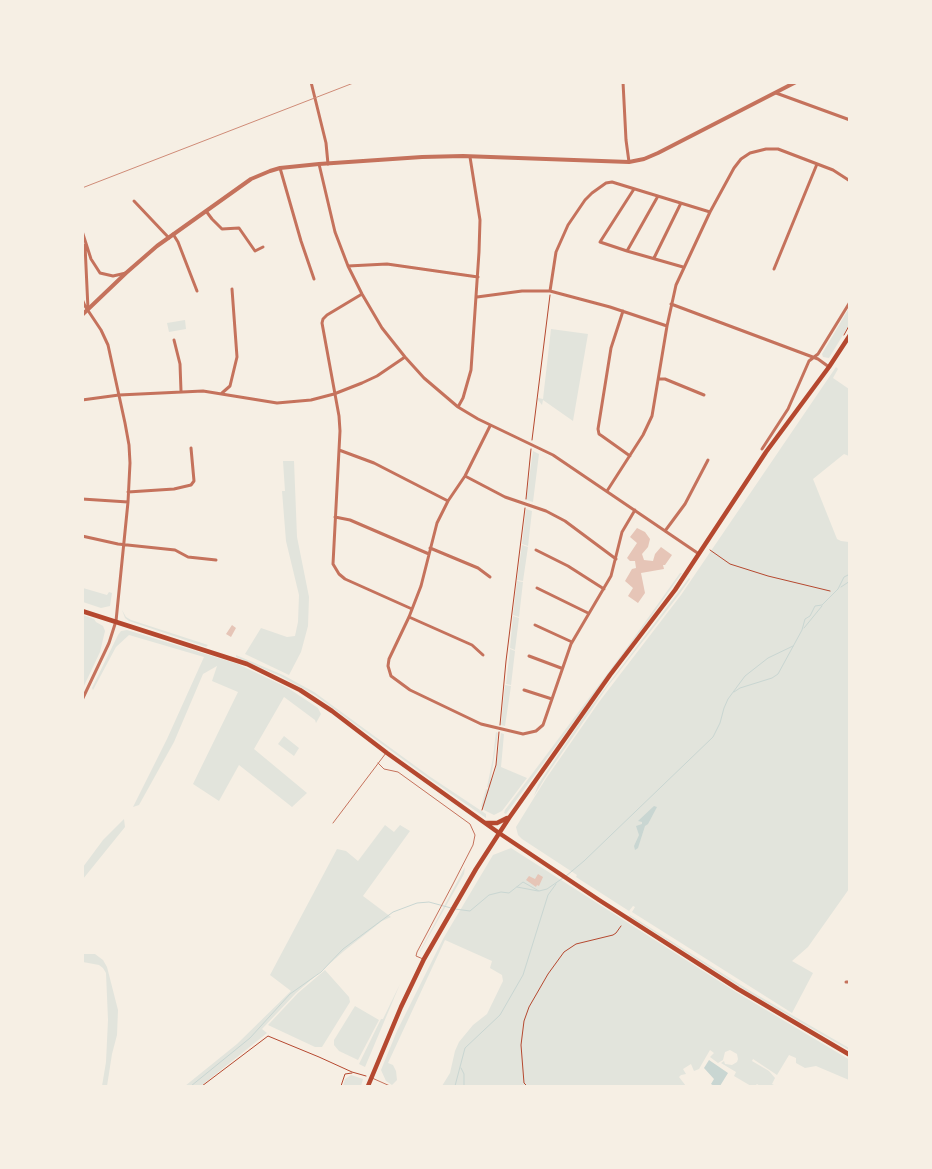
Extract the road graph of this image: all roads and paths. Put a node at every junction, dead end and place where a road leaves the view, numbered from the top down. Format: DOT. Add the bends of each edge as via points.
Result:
graph roads {
  1 [pos="311,82"];
  2 [pos="623,82"];
  3 [pos="796,82"];
  4 [pos="776,93"];
  5 [pos="850,120"];
  6 [pos="470,157"];
  7 [pos="629,162"];
  8 [pos="319,164"];
  9 [pos="328,164"];
  10 [pos="817,164"];
  11 [pos="280,168"];
  12 [pos="850,180"];
  13 [pos="634,189"];
  14 [pos="658,196"];
  15 [pos="134,201"];
  16 [pos="682,203"];
  17 [pos="206,210"];
  18 [pos="710,212"];
  19 [pos="82,231"];
  20 [pos="173,234"];
  21 [pos="169,238"];
  22 [pos="86,242"];
  23 [pos="263,247"];
  24 [pos="627,251"];
  25 [pos="654,258"];
  26 [pos="348,266"];
  27 [pos="683,266"];
  28 [pos="774,270"];
  29 [pos="126,272"];
  30 [pos="478,277"];
  31 [pos="314,279"];
  32 [pos="232,289"];
  33 [pos="197,290"];
  34 [pos="550,292"];
  35 [pos="362,294"];
  36 [pos="476,297"];
  37 [pos="82,299"];
  38 [pos="850,302"];
  39 [pos="671,304"];
  40 [pos="88,310"];
  41 [pos="623,311"];
  42 [pos="82,315"];
  43 [pos="667,326"];
  44 [pos="850,335"];
  45 [pos="174,340"];
  46 [pos="405,357"];
  47 [pos="813,358"];
  48 [pos="829,367"];
  49 [pos="659,379"];
  50 [pos="181,391"];
  51 [pos="221,393"];
  52 [pos="119,394"];
  53 [pos="334,394"];
  54 [pos="704,394"];
  55 [pos="82,400"];
  56 [pos="458,407"];
  57 [pos="490,426"];
  58 [pos="532,444"];
  59 [pos="192,448"];
  60 [pos="339,450"];
  61 [pos="762,450"];
  62 [pos="630,456"];
  63 [pos="708,460"];
  64 [pos="465,476"];
  65 [pos="607,491"];
  66 [pos="128,492"];
  67 [pos="82,499"];
  68 [pos="448,501"];
  69 [pos="128,502"];
  70 [pos="525,505"];
  71 [pos="635,510"];
  72 [pos="335,517"];
  73 [pos="665,531"];
  74 [pos="82,536"];
  75 [pos="124,544"];
  76 [pos="430,548"];
  77 [pos="536,550"];
  78 [pos="710,550"];
  79 [pos="429,554"];
  80 [pos="700,554"];
  81 [pos="616,559"];
  82 [pos="216,560"];
  83 [pos="490,577"];
  84 [pos="536,588"];
  85 [pos="604,589"];
  86 [pos="830,591"];
  87 [pos="412,609"];
  88 [pos="82,611"];
  89 [pos="588,613"];
  90 [pos="409,617"];
  91 [pos="116,621"];
  92 [pos="534,625"];
  93 [pos="572,642"];
  94 [pos="483,654"];
  95 [pos="530,656"];
  96 [pos="562,668"];
  97 [pos="524,690"];
  98 [pos="552,699"];
  99 [pos="82,700"];
  100 [pos="499,729"];
  101 [pos="387,753"];
  102 [pos="378,763"];
  103 [pos="482,810"];
  104 [pos="509,818"];
  105 [pos="485,822"];
  106 [pos="333,823"];
  107 [pos="499,833"];
  108 [pos="621,926"];
  109 [pos="424,960"];
  110 [pos="850,1055"];
  111 [pos="352,1072"];
  112 [pos="371,1078"];
  113 [pos="202,1086"];
  114 [pos="341,1086"];
  115 [pos="368,1086"];
  116 [pos="390,1086"];
  117 [pos="526,1086"];
  1 -- 9 [label="street"];
  2 -- 7 [label="street"];
  3 -- 4 [label="street"];
  4 -- 5 [label="street"];
  4 -- 7 [label="street" via="658,153"];
  6 -- 7 [label="street"];
  6 -- 9 [label="street"];
  6 -- 30 [label="street" via="480,220"];
  8 -- 9 [label="street"];
  8 -- 11 [label="street"];
  8 -- 26 [label="street" via="335,232"];
  10 -- 12 [label="street"];
  10 -- 18 [label="street" via="778,149 766,148 750,153 734,168"];
  10 -- 28 [label="street"];
  11 -- 17 [label="street" via="264,172"];
  11 -- 31 [label="street"];
  13 -- 14 [label="street"];
  13 -- 24 [label="street" via="600,242"];
  13 -- 34 [label="street" via="612,182 601,186 576,212 556,252"];
  14 -- 16 [label="street"];
  14 -- 24 [label="street"];
  15 -- 21 [label="street"];
  16 -- 18 [label="street"];
  16 -- 25 [label="street"];
  17 -- 20 [label="street"];
  17 -- 23 [label="street" via="222,230 239,228 254,251"];
  18 -- 27 [label="street"];
  19 -- 22 [label="street"];
  20 -- 21 [label="street"];
  20 -- 33 [label="street"];
  21 -- 29 [label="street"];
  22 -- 29 [label="street" via="100,273 113,276"];
  22 -- 40 [label="street"];
  24 -- 25 [label="street"];
  25 -- 27 [label="street"];
  26 -- 30 [label="street" via="387,264"];
  26 -- 35 [label="street"];
  27 -- 39 [label="street"];
  29 -- 40 [label="street"];
  30 -- 36 [label="street"];
  32 -- 51 [label="street" via="238,357 230,386"];
  34 -- 36 [label="street" via="522,291"];
  34 -- 41 [label="street"];
  34 -- 58 [label="path"];
  35 -- 46 [label="street" via="382,328"];
  35 -- 53 [label="street" via="323,319"];
  36 -- 56 [label="street" via="471,370"];
  37 -- 40 [label="street"];
  38 -- 47 [label="street"];
  39 -- 43 [label="street"];
  39 -- 47 [label="street"];
  40 -- 42 [label="street"];
  40 -- 52 [label="street" via="108,344"];
  41 -- 43 [label="street"];
  41 -- 62 [label="street" via="611,348 598,429 599,434"];
  43 -- 49 [label="street"];
  44 -- 48 [label="main road"];
  45 -- 50 [label="street" via="180,364"];
  46 -- 53 [label="street" via="377,376"];
  46 -- 56 [label="street"];
  47 -- 48 [label="street"];
  47 -- 61 [label="street" via="788,409"];
  48 -- 80 [label="main road" via="766,452"];
  49 -- 54 [label="street"];
  49 -- 62 [label="street" via="652,416"];
  50 -- 51 [label="street"];
  50 -- 52 [label="street"];
  51 -- 53 [label="street" via="277,403"];
  52 -- 55 [label="street"];
  52 -- 66 [label="street" via="129,445"];
  53 -- 60 [label="street" via="339,416"];
  56 -- 57 [label="street"];
  57 -- 58 [label="street"];
  57 -- 64 [label="street"];
  58 -- 65 [label="street"];
  58 -- 70 [label="path"];
  59 -- 66 [label="street" via="194,481 191,485"];
  60 -- 68 [label="street" via="374,463"];
  60 -- 72 [label="street"];
  62 -- 65 [label="street"];
  63 -- 73 [label="street" via="685,504"];
  64 -- 68 [label="street"];
  64 -- 70 [label="street"];
  65 -- 71 [label="street"];
  66 -- 69 [label="street"];
  67 -- 69 [label="street"];
  68 -- 76 [label="street" via="437,522"];
  69 -- 75 [label="street"];
  70 -- 81 [label="street" via="546,511 565,522"];
  70 -- 100 [label="path"];
  71 -- 73 [label="street"];
  71 -- 81 [label="street" via="622,532"];
  72 -- 79 [label="street" via="350,520"];
  72 -- 87 [label="street" via="333,564 339,574"];
  73 -- 80 [label="street"];
  74 -- 75 [label="street"];
  75 -- 82 [label="street" via="175,550"];
  75 -- 91 [label="street"];
  76 -- 79 [label="street"];
  76 -- 83 [label="street" via="478,568"];
  77 -- 85 [label="street"];
  78 -- 86 [label="path" via="730,564"];
  79 -- 87 [label="street"];
  80 -- 104 [label="main road"];
  81 -- 85 [label="street"];
  84 -- 89 [label="street"];
  85 -- 89 [label="street"];
  87 -- 90 [label="street"];
  88 -- 91 [label="main road"];
  89 -- 93 [label="street"];
  90 -- 94 [label="street" via="472,645"];
  90 -- 100 [label="street" via="389,659 391,676 429,700"];
  91 -- 99 [label="street"];
  91 -- 101 [label="main road" via="214,652 264,672 316,700"];
  92 -- 93 [label="street"];
  93 -- 96 [label="street"];
  95 -- 96 [label="street"];
  96 -- 98 [label="street"];
  97 -- 98 [label="street"];
  98 -- 100 [label="street" via="543,725 536,731 523,734"];
  100 -- 103 [label="path" via="496,765"];
  101 -- 102 [label="lane"];
  101 -- 105 [label="main road"];
  102 -- 106 [label="lane"];
  102 -- 109 [label="lane" via="384,769 398,772 470,824 475,835 473,845 417,952 416,956"];
  104 -- 105 [label="main road" via="497,823"];
  104 -- 107 [label="main road"];
  105 -- 107 [label="main road"];
  107 -- 109 [label="main road"];
  107 -- 110 [label="main road" via="730,984"];
  108 -- 117 [label="path" via="613,935 588,940 558,957 524,1021 521,1045"];
  109 -- 112 [label="main road"];
  111 -- 112 [label="path"];
  111 -- 113 [label="path" via="268,1036"];
  111 -- 114 [label="path" via="345,1074"];
  112 -- 115 [label="main road"];
  112 -- 116 [label="lane"];
}
